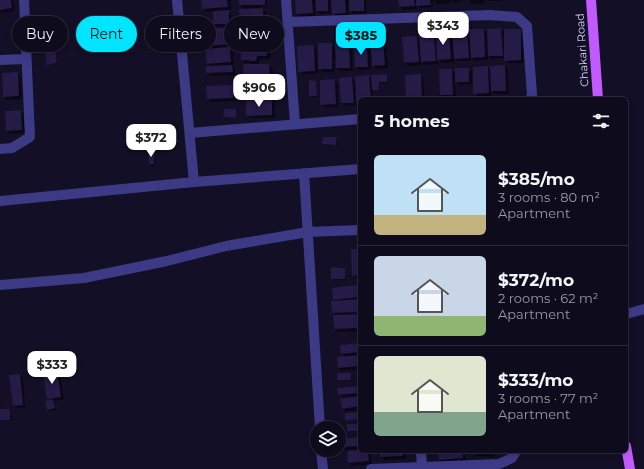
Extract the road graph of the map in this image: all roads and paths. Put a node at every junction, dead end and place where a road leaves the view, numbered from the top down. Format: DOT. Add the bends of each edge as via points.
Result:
graph roads {
  1 [pos="24,0"];
  2 [pos="177,0"];
  3 [pos="286,0"];
  4 [pos="591,0"];
  5 [pos="288,22"];
  6 [pos="26,59"];
  7 [pos="0,60"];
  8 [pos="531,97"];
  9 [pos="598,97"];
  10 [pos="358,120"];
  11 [pos="295,124"];
  12 [pos="190,132"];
  13 [pos="0,149"];
  14 [pos="358,169"];
  15 [pos="304,173"];
  16 [pos="194,182"];
  17 [pos="0,201"];
  18 [pos="358,230"];
  19 [pos="308,232"];
  20 [pos="0,285"];
  21 [pos="644,309"];
  22 [pos="628,313"];
  23 [pos="320,421"];
  24 [pos="422,453"];
  25 [pos="515,453"];
  26 [pos="627,453"];
  27 [pos="322,457"];
  28 [pos="422,467"];
  29 [pos="323,469"];
  30 [pos="371,469"];
  31 [pos="630,469"];
  1 -- 6 [label="street"];
  2 -- 12 [label="street"];
  3 -- 5 [label="street"];
  4 -- 9 [label="main road, Chakari Road"];
  5 -- 8 [label="street" via="490,15 517,17 527,26"];
  5 -- 11 [label="street"];
  6 -- 7 [label="street"];
  6 -- 13 [label="street" via="30,137 12,148"];
  10 -- 11 [label="street"];
  11 -- 12 [label="street"];
  12 -- 16 [label="street"];
  14 -- 15 [label="street"];
  15 -- 16 [label="street"];
  15 -- 19 [label="street"];
  16 -- 17 [label="street"];
  18 -- 19 [label="street"];
  19 -- 20 [label="street" via="226,246 84,278"];
  19 -- 23 [label="street"];
  21 -- 22 [label="street"];
  24 -- 28 [label="street"];
  25 -- 28 [label="street" via="512,458 499,464"];
  26 -- 31 [label="main road"];
  27 -- 29 [label="street"];
  28 -- 30 [label="street"];
}
